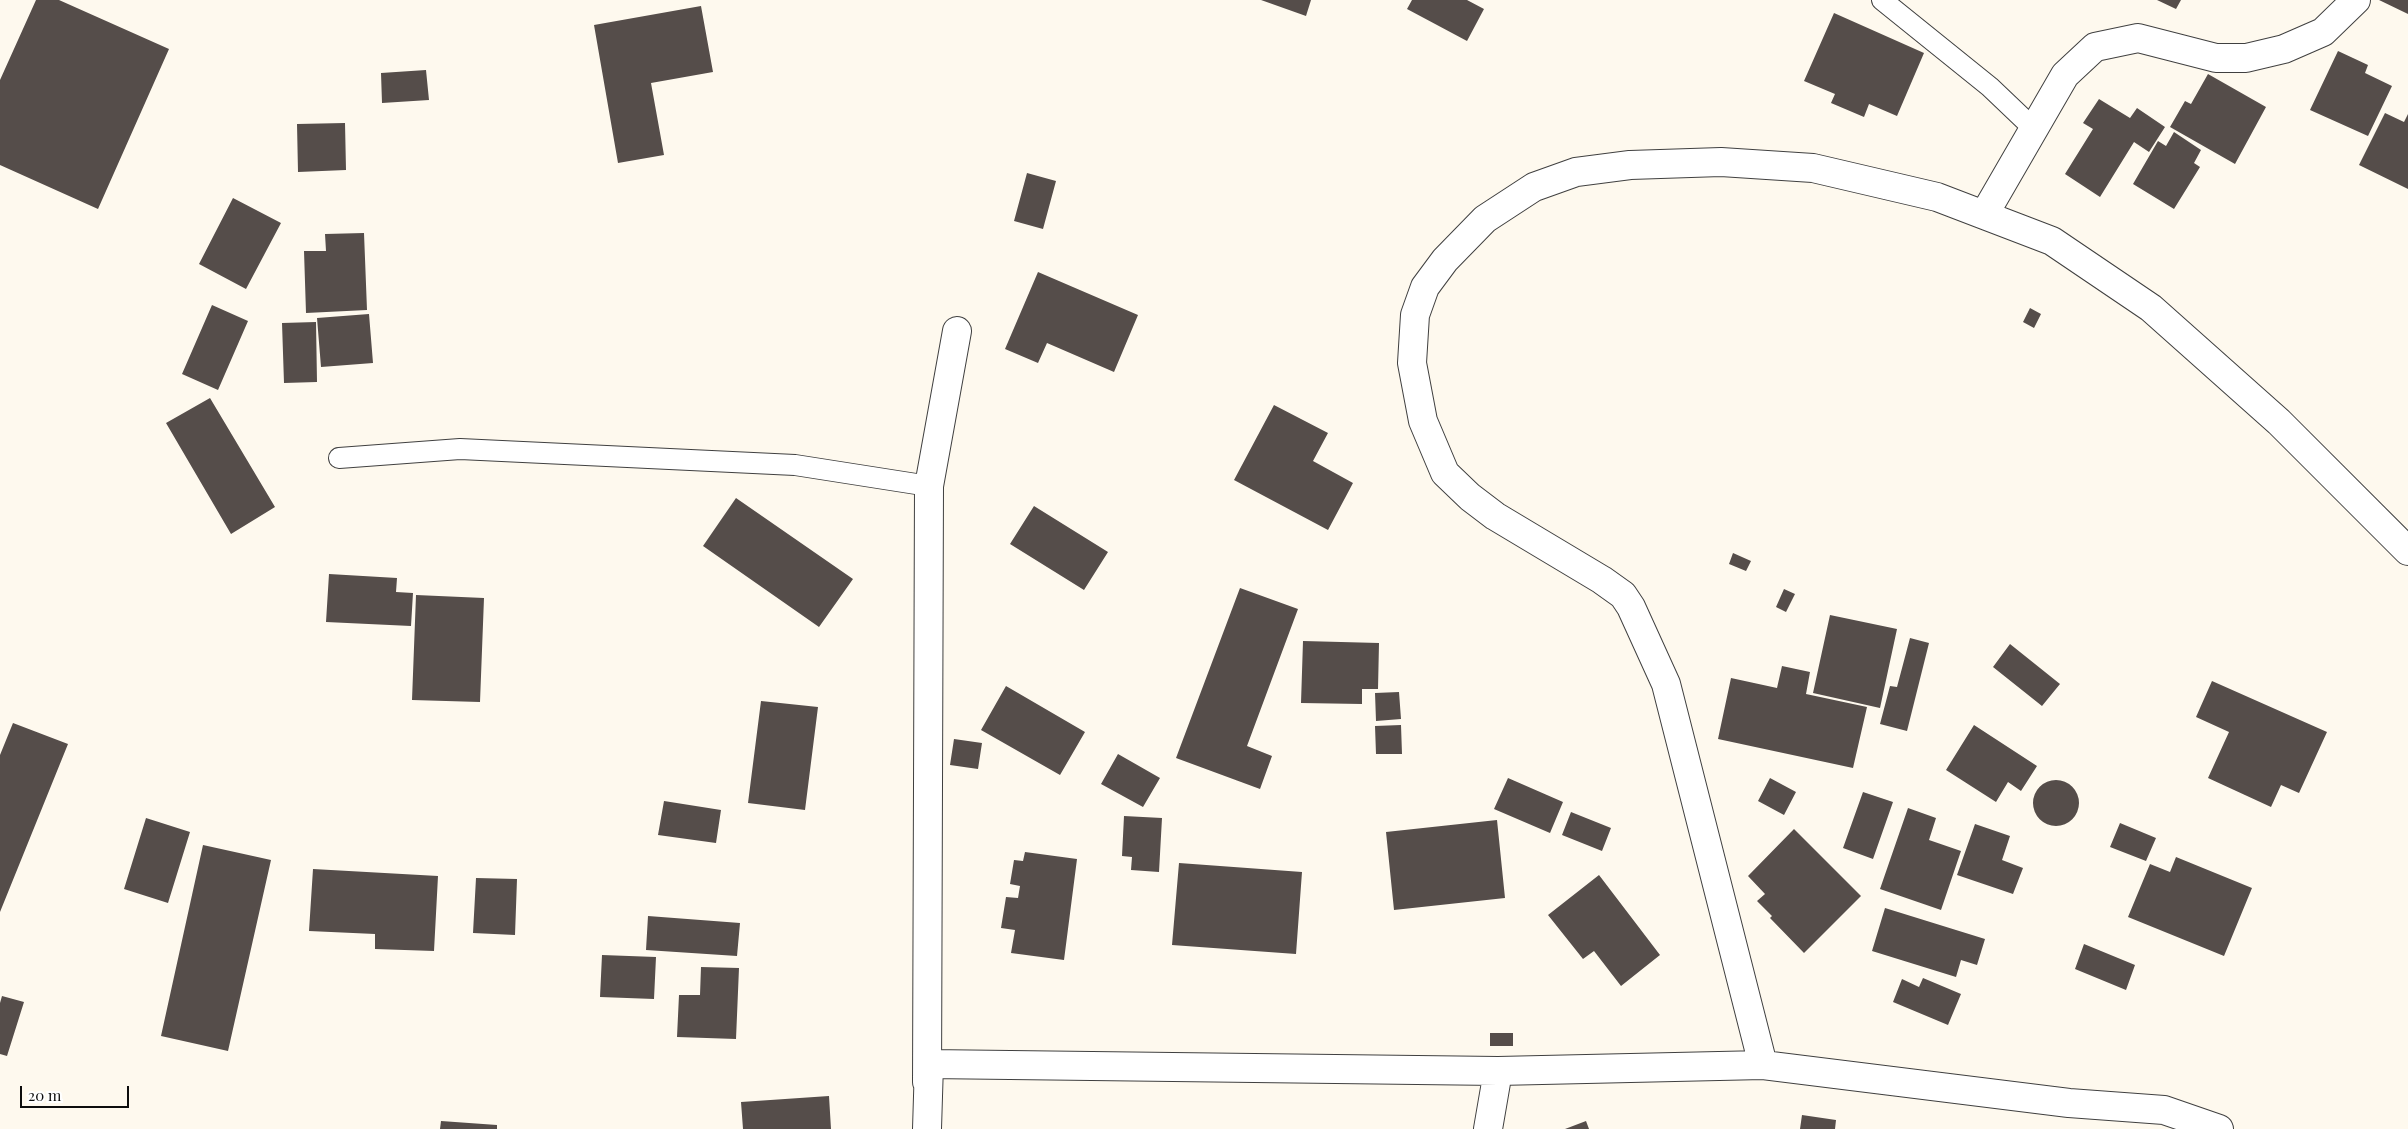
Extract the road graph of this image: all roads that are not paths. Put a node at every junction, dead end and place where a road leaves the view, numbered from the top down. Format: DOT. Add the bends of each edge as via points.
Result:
graph roads {
  1 [pos="1882,0"];
  2 [pos="2356,0"];
  3 [pos="2033,128"];
  4 [pos="1984,214"];
  5 [pos="957,331"];
  6 [pos="339,458"];
  7 [pos="929,486"];
  8 [pos="2408,551"];
  9 [pos="1763,1065"];
  10 [pos="1498,1071"];
  11 [pos="927,1086"];
  12 [pos="927,1129"];
  13 [pos="1488,1129"];
  14 [pos="2219,1129"];
  1 -- 3 [label="lane" via="1990,87"];
  2 -- 3 [label="street" via="2323,32 2284,50 2246,58 2216,58 2138,38 2095,47 2065,75"];
  3 -- 4 [label="street"];
  4 -- 8 [label="street" via="2052,242 2151,308 2279,422"];
  4 -- 9 [label="street" via="1937,197 1813,168 1721,162 1630,165 1576,172 1534,187 1485,219 1445,260 1425,287 1415,316 1412,363 1423,421 1445,473 1494,516 1623,595 1642,627 1666,684"];
  5 -- 7 [label="street"];
  6 -- 7 [label="lane" via="460,450 795,465"];
  7 -- 11 [label="street"];
  9 -- 10 [label="street"];
  9 -- 14 [label="street" via="2069,1103 2164,1110"];
  10 -- 11 [label="street" via="929,1064"];
  10 -- 13 [label="street"];
  11 -- 12 [label="street"];
}
